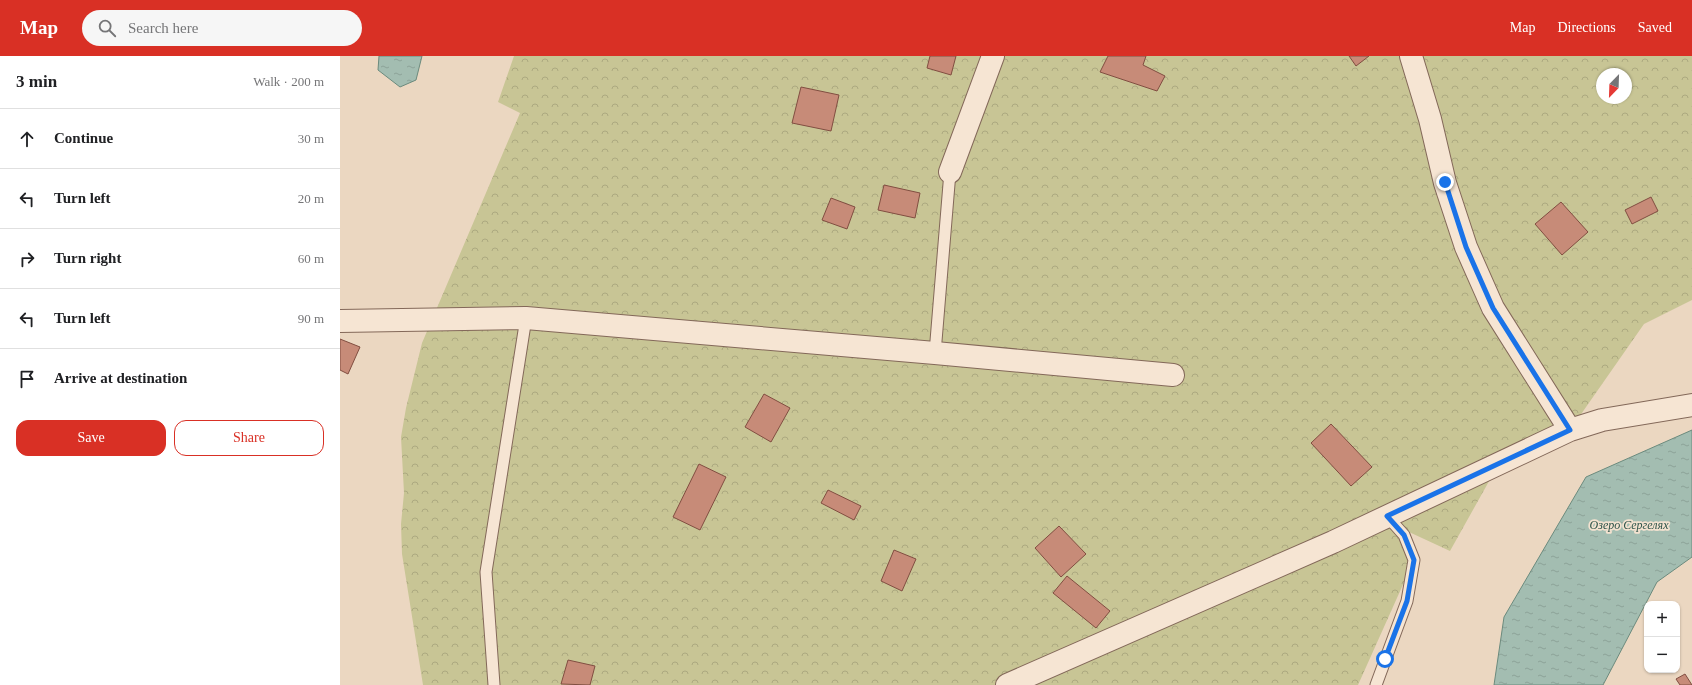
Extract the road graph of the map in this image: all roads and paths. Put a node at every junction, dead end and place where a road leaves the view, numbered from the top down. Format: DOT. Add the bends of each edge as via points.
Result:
graph roads {
  1 [pos="993,56"];
  2 [pos="1411,56"];
  3 [pos="950,172"];
  4 [pos="526,318"];
  5 [pos="340,321"];
  6 [pos="935,353"];
  7 [pos="1173,375"];
  8 [pos="1692,405"];
  9 [pos="1570,430"];
  10 [pos="1387,516"];
  11 [pos="494,685"];
  12 [pos="1007,685"];
  13 [pos="1376,685"];
  1 -- 3 [label="street"];
  2 -- 9 [label="street" via="1445,182 1466,247 1493,308"];
  3 -- 6 [label="lane"];
  4 -- 5 [label="street"];
  4 -- 6 [label="street"];
  4 -- 11 [label="lane" via="486,572"];
  6 -- 7 [label="street"];
  8 -- 9 [label="street" via="1602,420"];
  9 -- 10 [label="street"];
  10 -- 12 [label="street"];
  10 -- 13 [label="lane" via="1404,535 1414,560 1407,601"];
}
